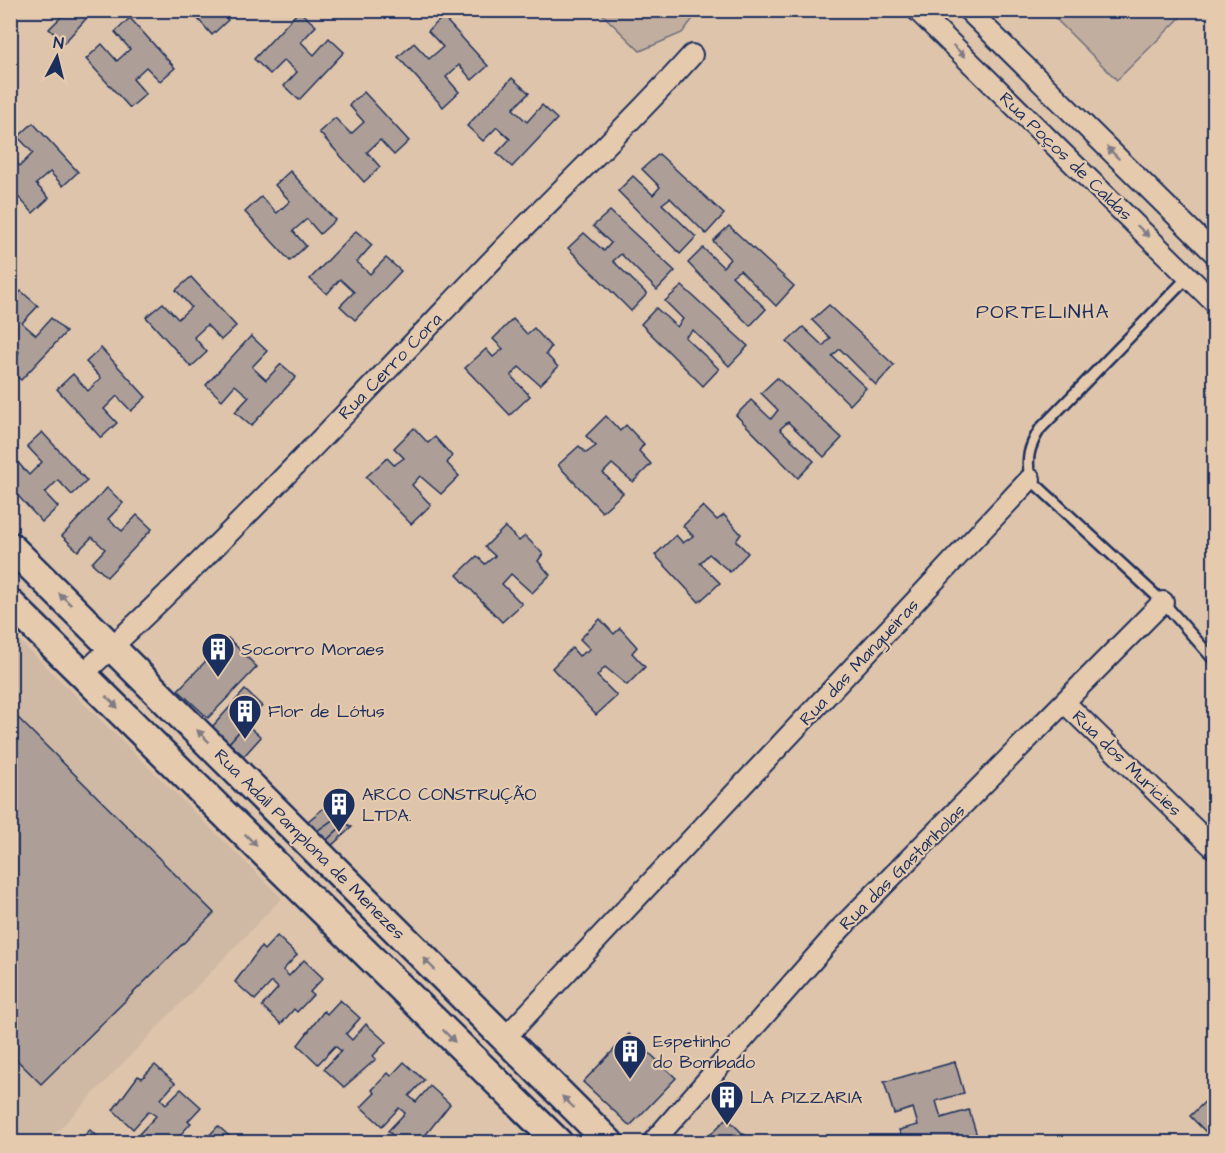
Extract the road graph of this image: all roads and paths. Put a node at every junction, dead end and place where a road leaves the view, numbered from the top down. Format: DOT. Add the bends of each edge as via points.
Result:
graph roads {
  1 [pos="917,10"];
  2 [pos="968,10"];
  3 [pos="692,55"];
  4 [pos="1215,253"];
  5 [pos="1189,276"];
  6 [pos="1215,302"];
  7 [pos="1030,479"];
  8 [pos="10,546"];
  9 [pos="1163,602"];
  10 [pos="10,603"];
  11 [pos="113,646"];
  12 [pos="1215,660"];
  13 [pos="83,674"];
  14 [pos="1065,703"];
  15 [pos="1215,848"];
  16 [pos="504,1039"];
  17 [pos="558,1143"];
  18 [pos="609,1143"];
  19 [pos="653,1143"];
  1 -- 5 [label="street, Rua Poços de Caldas, one-way"];
  4 -- 2 [label="street, Rua Poços de Caldas, one-way"];
  3 -- 11 [label="street, Rua Cerro Cora" via="637,117"];
  5 -- 6 [label="street, Rua Poços de Caldas"];
  5 -- 7 [label="lane" via="1040,429 1030,445"];
  7 -- 9 [label="lane"];
  7 -- 16 [label="street, Rua das Mangueiras"];
  11 -- 8 [label="main road, Rua Adail Pamplona de Menezes, one-way"];
  9 -- 12 [label="lane"];
  9 -- 14 [label="street, Rua das Gastanholas"];
  10 -- 13 [label="main road"];
  11 -- 13 [label="street, Rua Cerro Cora"];
  16 -- 11 [label="main road, Rua Adail Pamplona de Menezes, one-way"];
  13 -- 17 [label="main road, one-way"];
  14 -- 15 [label="street, Rua dos Muricies"];
  14 -- 19 [label="street, Rua das Gastanholas" via="841,928"];
  18 -- 16 [label="main road, Rua Adail Pamplona de Menezes, one-way"];
}
